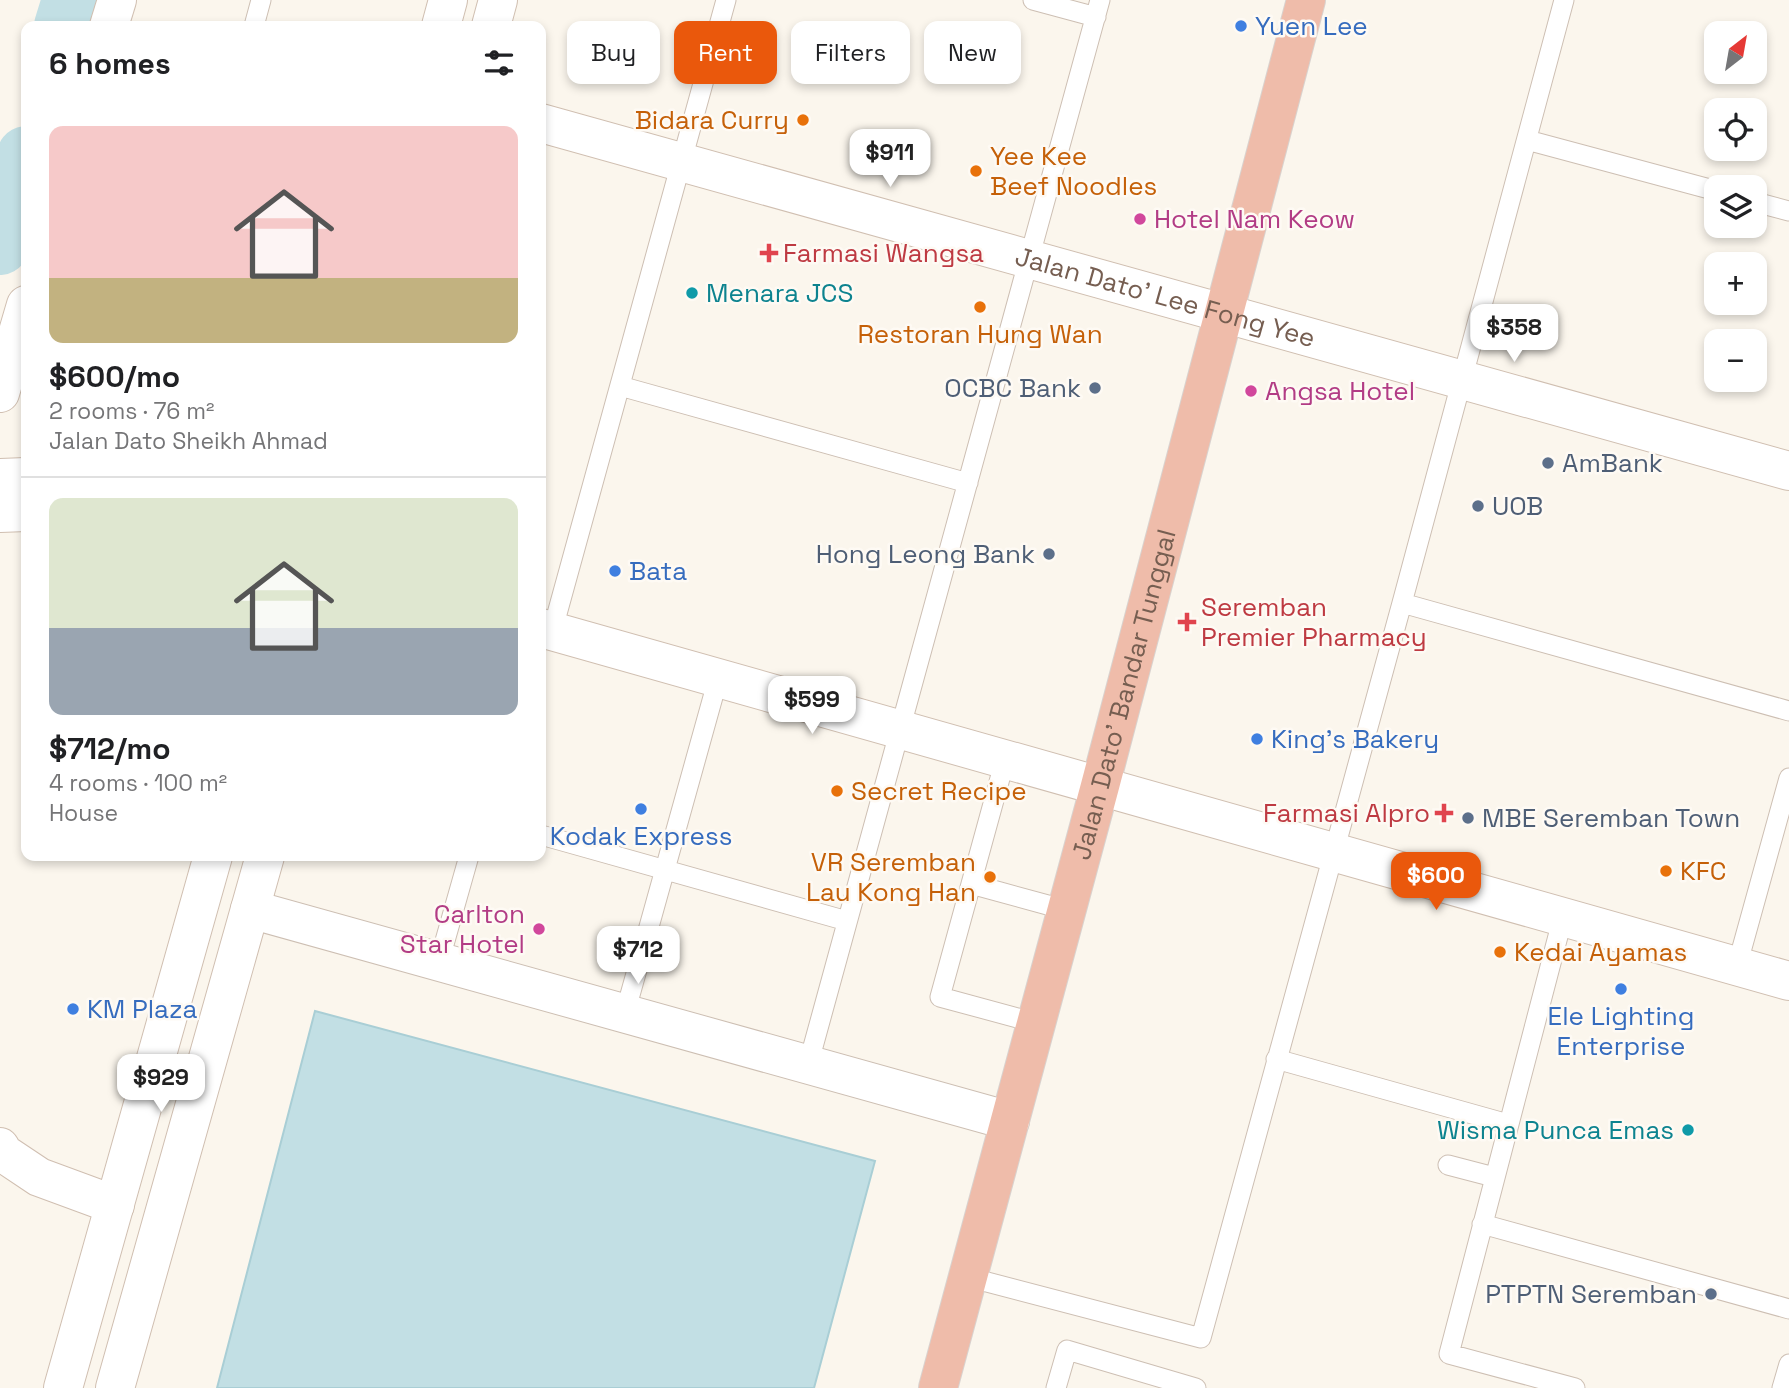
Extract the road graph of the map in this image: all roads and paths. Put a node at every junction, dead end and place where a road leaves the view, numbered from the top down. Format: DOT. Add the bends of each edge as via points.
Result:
graph roads {
  1 [pos="117,0"];
  2 [pos="261,0"];
  3 [pos="448,0"];
  4 [pos="498,0"];
  5 [pos="726,0"];
  6 [pos="1034,0"];
  7 [pos="1306,0"];
  8 [pos="1564,0"];
  9 [pos="1098,8"];
  10 [pos="111,21"];
  11 [pos="255,21"];
  12 [pos="442,21"];
  13 [pos="492,21"];
  14 [pos="546,123"];
  15 [pos="1527,140"];
  16 [pos="681,162"];
  17 [pos="1704,188"];
  18 [pos="1767,205"];
  19 [pos="1789,211"];
  20 [pos="1030,259"];
  21 [pos="1223,313"];
  22 [pos="21,322"];
  23 [pos="1462,380"];
  24 [pos="620,386"];
  25 [pos="0,393"];
  26 [pos="1789,471"];
  27 [pos="21,477"];
  28 [pos="0,478"];
  29 [pos="968,483"];
  30 [pos="21,512"];
  31 [pos="0,513"];
  32 [pos="1402,603"];
  33 [pos="546,630"];
  34 [pos="718,678"];
  35 [pos="1789,711"];
  36 [pos="900,730"];
  37 [pos="1005,760"];
  38 [pos="1789,778"];
  39 [pos="1100,786"];
  40 [pos="546,836"];
  41 [pos="1334,852"];
  42 [pos="211,861"];
  43 [pos="264,861"];
  44 [pos="467,861"];
  45 [pos="665,870"];
  46 [pos="971,884"];
  47 [pos="250,909"];
  48 [pos="1066,910"];
  49 [pos="1563,917"];
  50 [pos="847,921"];
  51 [pos="439,962"];
  52 [pos="1737,966"];
  53 [pos="1789,981"];
  54 [pos="625,1013"];
  55 [pos="1036,1023"];
  56 [pos="1276,1059"];
  57 [pos="808,1065"];
  58 [pos="1010,1121"];
  59 [pos="1508,1124"];
  60 [pos="0,1147"];
  61 [pos="1448,1165"];
  62 [pos="1494,1177"];
  63 [pos="115,1205"];
  64 [pos="1482,1223"];
  65 [pos="968,1277"];
  66 [pos="1789,1309"];
  67 [pos="1789,1364"];
  68 [pos="63,1388"];
  69 [pos="115,1388"];
  70 [pos="938,1388"];
  71 [pos="1056,1388"];
  72 [pos="1196,1388"];
  73 [pos="1575,1388"];
  74 [pos="1782,1388"];
  1 -- 10 [label="main road"];
  2 -- 11 [label="lane"];
  3 -- 12 [label="main road"];
  4 -- 13 [label="main road"];
  5 -- 16 [label="lane"];
  6 -- 9 [label="lane"];
  7 -- 21 [label="highway, Jalan Dato' Bandar Tunggal"];
  8 -- 15 [label="lane"];
  9 -- 20 [label="lane"];
  14 -- 16 [label="main road, Jalan Dato' Lee Fong Yee"];
  15 -- 17 [label="lane"];
  15 -- 23 [label="lane"];
  16 -- 20 [label="main road, Jalan Dato' Lee Fong Yee"];
  16 -- 24 [label="lane"];
  18 -- 19 [label="lane"];
  20 -- 21 [label="main road, Jalan Dato' Lee Fong Yee"];
  20 -- 29 [label="lane"];
  21 -- 23 [label="main road, Jalan Dato' Lee Fong Yee"];
  21 -- 39 [label="highway, Jalan Dato' Bandar Tunggal"];
  22 -- 25 [label="main road"];
  23 -- 26 [label="main road, Jalan Dato' Lee Fong Yee"];
  23 -- 32 [label="lane"];
  24 -- 29 [label="lane"];
  24 -- 33 [label="lane"];
  27 -- 28 [label="main road"];
  29 -- 36 [label="lane"];
  30 -- 31 [label="main road"];
  32 -- 35 [label="lane"];
  32 -- 41 [label="lane"];
  33 -- 34 [label="main road"];
  34 -- 36 [label="main road"];
  34 -- 45 [label="lane"];
  36 -- 37 [label="main road"];
  36 -- 50 [label="lane"];
  37 -- 39 [label="main road"];
  37 -- 46 [label="lane"];
  38 -- 52 [label="lane"];
  39 -- 41 [label="main road"];
  39 -- 48 [label="highway, Jalan Dato' Bandar Tunggal"];
  40 -- 45 [label="lane"];
  41 -- 49 [label="main road"];
  41 -- 56 [label="lane"];
  42 -- 63 [label="main road"];
  43 -- 47 [label="main road"];
  44 -- 51 [label="lane"];
  45 -- 50 [label="lane"];
  45 -- 54 [label="lane"];
  46 -- 48 [label="lane"];
  46 -- 55 [label="lane" via="940,997"];
  47 -- 51 [label="main road"];
  47 -- 69 [label="main road"];
  48 -- 55 [label="highway, Jalan Dato' Bandar Tunggal"];
  49 -- 52 [label="main road"];
  49 -- 59 [label="lane"];
  50 -- 57 [label="lane"];
  51 -- 54 [label="main road"];
  52 -- 53 [label="main road"];
  54 -- 57 [label="main road"];
  55 -- 58 [label="highway, Jalan Dato' Bandar Tunggal"];
  56 -- 59 [label="lane"];
  56 -- 65 [label="lane" via="1200,1338"];
  57 -- 58 [label="main road"];
  58 -- 65 [label="highway, Jalan Dato' Bandar Tunggal"];
  59 -- 62 [label="lane"];
  60 -- 63 [label="main road" via="39,1177"];
  61 -- 62 [label="lane"];
  62 -- 64 [label="lane"];
  63 -- 68 [label="main road"];
  64 -- 66 [label="lane"];
  64 -- 73 [label="lane" via="1449,1354"];
  65 -- 70 [label="highway, Jalan Dato' Bandar Tunggal"];
  67 -- 74 [label="lane"];
  71 -- 72 [label="lane" via="1067,1350"];
}
